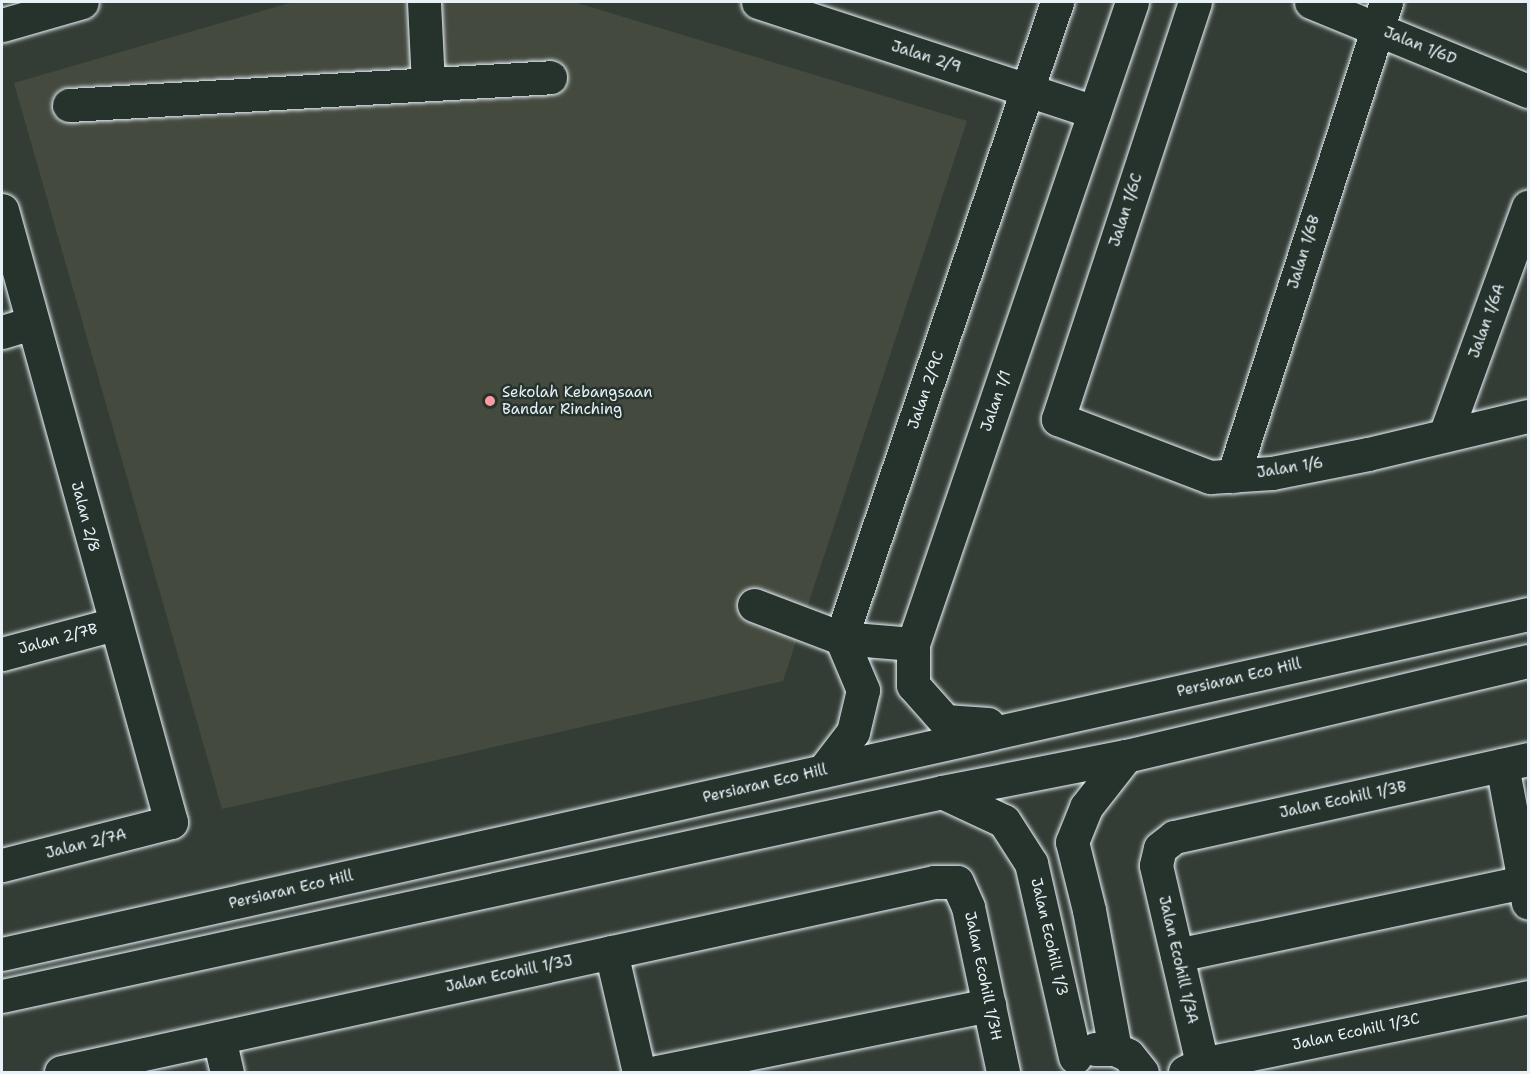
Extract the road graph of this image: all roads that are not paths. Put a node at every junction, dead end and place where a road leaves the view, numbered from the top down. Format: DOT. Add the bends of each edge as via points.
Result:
graph roads {
  1 [pos="82,2"];
  2 [pos="424,2"];
  3 [pos="1057,2"];
  4 [pos="1132,2"];
  5 [pos="1195,2"];
  6 [pos="1311,2"];
  7 [pos="778,5"];
  8 [pos="1380,15"];
  9 [pos="2,25"];
  10 [pos="550,77"];
  11 [pos="428,84"];
  12 [pos="1029,90"];
  13 [pos="1528,91"];
  14 [pos="69,105"];
  15 [pos="1094,112"];
  16 [pos="1528,207"];
  17 [pos="2,210"];
  18 [pos="33,324"];
  19 [pos="2,332"];
  20 [pos="1528,416"];
  21 [pos="1058,419"];
  22 [pos="1445,435"];
  23 [pos="1233,476"];
  24 [pos="754,605"];
  25 [pos="1528,614"];
  26 [pos="115,624"];
  27 [pos="842,638"];
  28 [pos="913,644"];
  29 [pos="2,654"];
  30 [pos="1528,661"];
  31 [pos="1020,726"];
  32 [pos="1126,756"];
  33 [pos="1515,762"];
  34 [pos="823,771"];
  35 [pos="942,792"];
  36 [pos="171,822"];
  37 [pos="1160,848"];
  38 [pos="2,865"];
  39 [pos="957,882"];
  40 [pos="1527,889"];
  41 [pos="611,952"];
  42 [pos="2,954"];
  43 [pos="1177,955"];
  44 [pos="2,996"];
  45 [pos="1528,997"];
  46 [pos="989,1005"];
  47 [pos="219,1038"];
  48 [pos="1115,1049"];
  49 [pos="1070,1065"];
  50 [pos="1197,1070"];
  51 [pos="61,1072"];
  52 [pos="227,1072"];
  53 [pos="639,1072"];
  54 [pos="657,1072"];
  55 [pos="1002,1072"];
  56 [pos="1142,1072"];
  1 -- 9 [label="street"];
  2 -- 11 [label="street"];
  3 -- 12 [label="street, Jalan 2/9C"];
  4 -- 15 [label="street, Jalan 1/1"];
  5 -- 21 [label="street, Jalan 1/6C"];
  6 -- 8 [label="street, Jalan 1/6D"];
  7 -- 12 [label="street, Jalan 2/9"];
  8 -- 13 [label="street, Jalan 1/6D"];
  8 -- 23 [label="street, Jalan 1/6B"];
  10 -- 11 [label="street"];
  11 -- 14 [label="street"];
  12 -- 15 [label="street, Jalan 2/9"];
  12 -- 27 [label="street, Jalan 2/9C"];
  15 -- 28 [label="street, Jalan 1/1"];
  16 -- 22 [label="street, Jalan 1/6A"];
  17 -- 18 [label="street, Jalan 2/8"];
  18 -- 19 [label="street"];
  18 -- 26 [label="street, Jalan 2/8"];
  20 -- 22 [label="street, Jalan 1/6"];
  21 -- 23 [label="street, Jalan 1/6" via="1210,477"];
  22 -- 23 [label="street, Jalan 1/6" via="1282,471"];
  24 -- 27 [label="street"];
  25 -- 31 [label="street, Persiaran Eco Hill"];
  26 -- 29 [label="street, Jalan 2/7B"];
  26 -- 36 [label="street, Jalan 2/8"];
  27 -- 28 [label="street"];
  27 -- 34 [label="street" via="863,690 853,732"];
  28 -- 31 [label="street, Jalan 1/1" via="913,685 945,721"];
  30 -- 32 [label="street"];
  31 -- 34 [label="street, Persiaran Eco Hill"];
  32 -- 35 [label="street"];
  32 -- 48 [label="street" via="1086,807 1072,842"];
  33 -- 37 [label="street, Jalan Ecohill 1/3B" via="1174,837"];
  33 -- 40 [label="street"];
  34 -- 42 [label="street, Persiaran Eco Hill"];
  35 -- 44 [label="street"];
  35 -- 49 [label="street, Jalan Ecohill 1/3" via="1004,821 1031,862"];
  36 -- 38 [label="street, Jalan 2/7A"];
  37 -- 43 [label="street, Jalan Ecohill 1/3A" via="1156,865"];
  39 -- 41 [label="street, Jalan Ecohill 1/3J" via="934,882"];
  39 -- 46 [label="street, Jalan Ecohill 1/3H" via="968,907"];
  40 -- 43 [label="street"];
  41 -- 47 [label="street, Jalan Ecohill 1/3J"];
  41 -- 53 [label="street"];
  43 -- 50 [label="street, Jalan Ecohill 1/3A"];
  45 -- 50 [label="street, Jalan Ecohill 1/3C"];
  46 -- 54 [label="street"];
  46 -- 55 [label="street, Jalan Ecohill 1/3H"];
  47 -- 51 [label="street, Jalan Ecohill 1/3J"];
  47 -- 52 [label="street"];
  48 -- 49 [label="street, Jalan Ecohill 1/3" via="1094,1049"];
  48 -- 56 [label="street" via="1128,1055"];
}
